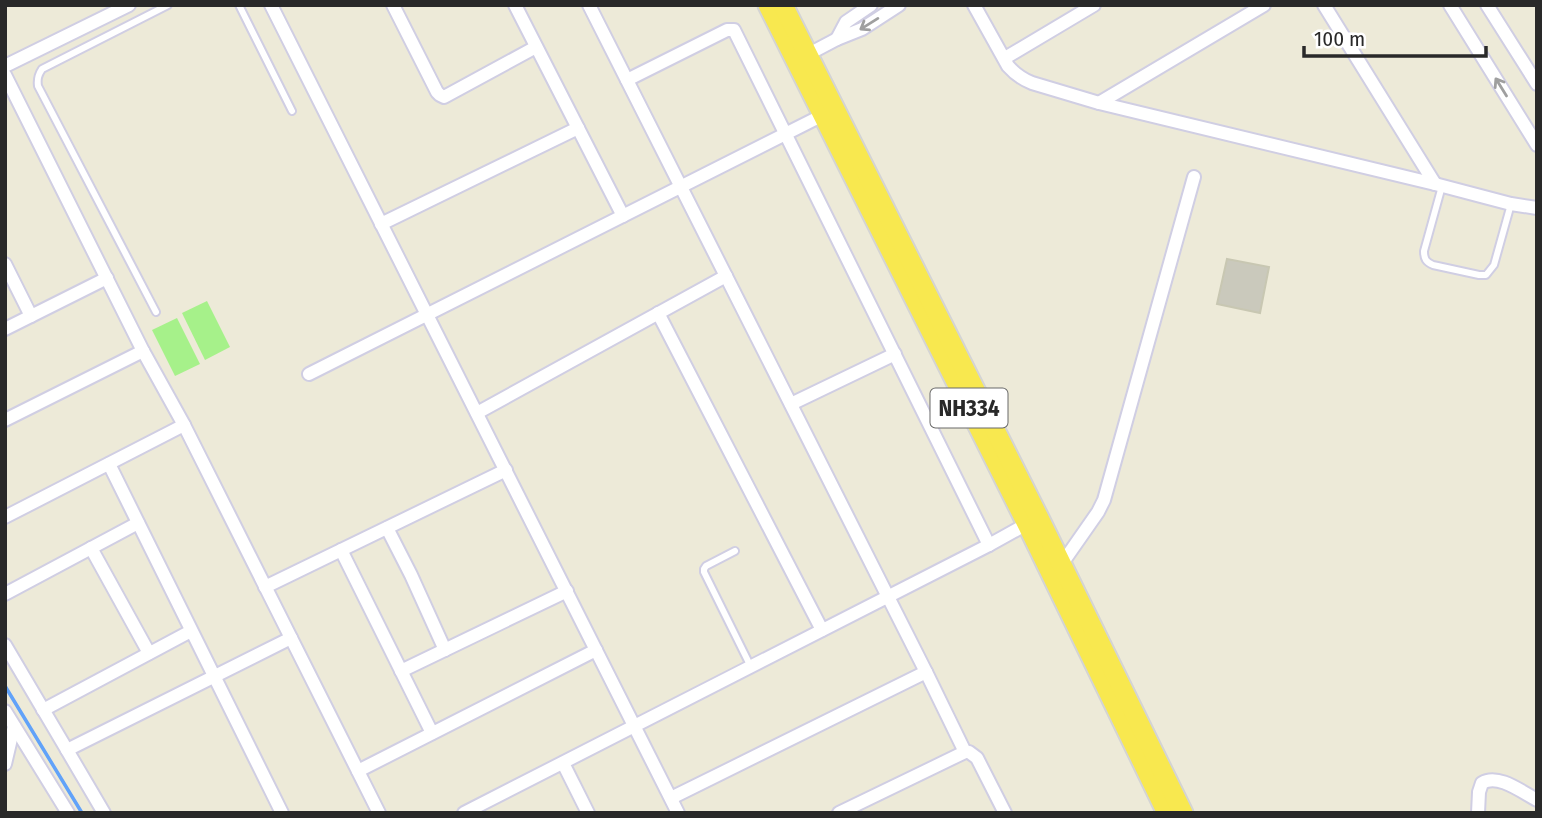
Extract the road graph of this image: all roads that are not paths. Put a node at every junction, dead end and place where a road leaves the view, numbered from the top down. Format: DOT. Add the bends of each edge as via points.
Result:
graph roads {
  1 [pos="129,5"];
  2 [pos="168,5"];
  3 [pos="239,5"];
  4 [pos="271,5"];
  5 [pos="393,5"];
  6 [pos="515,5"];
  7 [pos="589,5"];
  8 [pos="768,5"];
  9 [pos="783,5"];
  10 [pos="871,5"];
  11 [pos="899,5"];
  12 [pos="974,5"];
  13 [pos="1094,5"];
  14 [pos="1264,5"];
  15 [pos="1324,5"];
  16 [pos="1450,5"];
  17 [pos="1487,5"];
  18 [pos="836,39"];
  19 [pos="536,47"];
  20 [pos="802,57"];
  21 [pos="1537,57"];
  22 [pos="1005,58"];
  23 [pos="1525,65"];
  24 [pos="5,66"];
  25 [pos="5,75"];
  26 [pos="627,80"];
  27 [pos="1537,84"];
  28 [pos="1099,103"];
  29 [pos="292,111"];
  30 [pos="823,115"];
  31 [pos="578,128"];
  32 [pos="786,134"];
  33 [pos="1537,145"];
  34 [pos="1194,177"];
  35 [pos="1439,185"];
  36 [pos="681,186"];
  37 [pos="1511,204"];
  38 [pos="1537,208"];
  39 [pos="623,216"];
  40 [pos="381,224"];
  41 [pos="5,264"];
  42 [pos="726,276"];
  43 [pos="107,278"];
  44 [pos="156,312"];
  45 [pos="658,313"];
  46 [pos="32,316"];
  47 [pos="427,316"];
  48 [pos="5,329"];
  49 [pos="143,351"];
  50 [pos="895,354"];
  51 [pos="309,374"];
  52 [pos="791,404"];
  53 [pos="477,413"];
  54 [pos="5,420"];
  55 [pos="184,425"];
  56 [pos="109,464"];
  57 [pos="506,470"];
  58 [pos="5,517"];
  59 [pos="138,523"];
  60 [pos="1027,524"];
  61 [pos="387,528"];
  62 [pos="989,545"];
  63 [pos="91,548"];
  64 [pos="341,550"];
  65 [pos="735,551"];
  66 [pos="1061,565"];
  67 [pos="265,587"];
  68 [pos="566,591"];
  69 [pos="5,594"];
  70 [pos="888,597"];
  71 [pos="822,630"];
  72 [pos="191,631"];
  73 [pos="290,638"];
  74 [pos="5,645"];
  75 [pos="445,650"];
  76 [pos="596,650"];
  77 [pos="149,653"];
  78 [pos="751,667"];
  79 [pos="401,671"];
  80 [pos="926,672"];
  81 [pos="214,677"];
  82 [pos="43,710"];
  83 [pos="5,711"];
  84 [pos="14,726"];
  85 [pos="635,726"];
  86 [pos="432,733"];
  87 [pos="67,750"];
  88 [pos="965,752"];
  89 [pos="563,763"];
  90 [pos="5,764"];
  91 [pos="358,771"];
  92 [pos="671,798"];
  93 [pos="1537,800"];
  94 [pos="279,812"];
  95 [pos="68,813"];
  96 [pos="104,813"];
  97 [pos="379,813"];
  98 [pos="464,813"];
  99 [pos="588,813"];
  100 [pos="678,813"];
  101 [pos="839,813"];
  102 [pos="1005,813"];
  103 [pos="1167,813"];
  104 [pos="1183,813"];
  105 [pos="1478,813"];
  1 -- 24 [label="street"];
  2 -- 44 [label="lane" via="42,69 37,80"];
  3 -- 29 [label="lane"];
  4 -- 40 [label="street"];
  5 -- 19 [label="street" via="443,97"];
  6 -- 19 [label="street"];
  7 -- 26 [label="street"];
  8 -- 20 [label="highway, NH334"];
  9 -- 20 [label="highway, NH334"];
  10 -- 18 [label="street" via="846,22"];
  11 -- 18 [label="street, one-way" via="862,29"];
  12 -- 22 [label="street"];
  13 -- 22 [label="street"];
  14 -- 28 [label="street"];
  15 -- 35 [label="street"];
  33 -- 16 [label="street, one-way"];
  17 -- 23 [label="street"];
  18 -- 20 [label="street"];
  19 -- 31 [label="street"];
  20 -- 30 [label="highway, NH334"];
  20 -- 66 [label="highway, NH334"];
  21 -- 23 [label="street"];
  22 -- 28 [label="street" via="1023,79"];
  23 -- 27 [label="street"];
  25 -- 43 [label="street"];
  26 -- 32 [label="street" via="734,30"];
  26 -- 36 [label="street"];
  28 -- 35 [label="street"];
  30 -- 32 [label="street"];
  30 -- 60 [label="highway, NH334"];
  31 -- 39 [label="street"];
  31 -- 40 [label="street"];
  32 -- 36 [label="street"];
  32 -- 50 [label="street"];
  34 -- 66 [label="street" via="1104,500"];
  35 -- 37 [label="street"];
  35 -- 37 [label="lane" via="1424,251 1424,258 1433,265 1486,275 1494,265"];
  36 -- 39 [label="street"];
  36 -- 42 [label="street"];
  37 -- 38 [label="street"];
  39 -- 47 [label="street"];
  40 -- 47 [label="street"];
  41 -- 46 [label="street"];
  42 -- 45 [label="street"];
  42 -- 52 [label="street"];
  43 -- 46 [label="street"];
  43 -- 49 [label="street"];
  45 -- 53 [label="street"];
  45 -- 71 [label="street"];
  46 -- 48 [label="street"];
  47 -- 51 [label="street"];
  47 -- 53 [label="street"];
  49 -- 54 [label="street"];
  49 -- 55 [label="street"];
  50 -- 52 [label="street"];
  50 -- 62 [label="street"];
  52 -- 70 [label="street"];
  53 -- 57 [label="street"];
  55 -- 56 [label="street"];
  55 -- 67 [label="street"];
  56 -- 58 [label="street"];
  56 -- 59 [label="street"];
  57 -- 61 [label="street"];
  57 -- 68 [label="street"];
  59 -- 63 [label="street"];
  59 -- 72 [label="street"];
  60 -- 62 [label="street"];
  60 -- 103 [label="highway, NH334"];
  61 -- 64 [label="street"];
  61 -- 75 [label="street"];
  62 -- 70 [label="street"];
  63 -- 69 [label="street"];
  63 -- 77 [label="street"];
  64 -- 67 [label="street"];
  64 -- 79 [label="street"];
  65 -- 78 [label="lane" via="706,566 704,572"];
  66 -- 104 [label="highway, NH334"];
  67 -- 73 [label="street"];
  68 -- 75 [label="street"];
  68 -- 76 [label="street"];
  70 -- 71 [label="street"];
  70 -- 80 [label="street"];
  71 -- 78 [label="street"];
  72 -- 77 [label="street"];
  72 -- 81 [label="street"];
  73 -- 81 [label="street"];
  73 -- 91 [label="street"];
  74 -- 82 [label="street"];
  75 -- 79 [label="street"];
  76 -- 85 [label="street"];
  76 -- 86 [label="street"];
  77 -- 82 [label="street"];
  78 -- 85 [label="street"];
  79 -- 86 [label="street"];
  80 -- 88 [label="street"];
  80 -- 92 [label="street"];
  81 -- 87 [label="street"];
  81 -- 94 [label="street"];
  82 -- 87 [label="street"];
  83 -- 84 [label="street"];
  84 -- 90 [label="street"];
  84 -- 95 [label="street"];
  85 -- 89 [label="street"];
  85 -- 92 [label="street"];
  86 -- 91 [label="street"];
  87 -- 96 [label="street"];
  88 -- 101 [label="street"];
  88 -- 102 [label="street" via="977,758"];
  89 -- 98 [label="street"];
  89 -- 99 [label="street"];
  91 -- 97 [label="street"];
  92 -- 100 [label="street"];
  93 -- 105 [label="street" via="1488,779 1479,792"];
}
